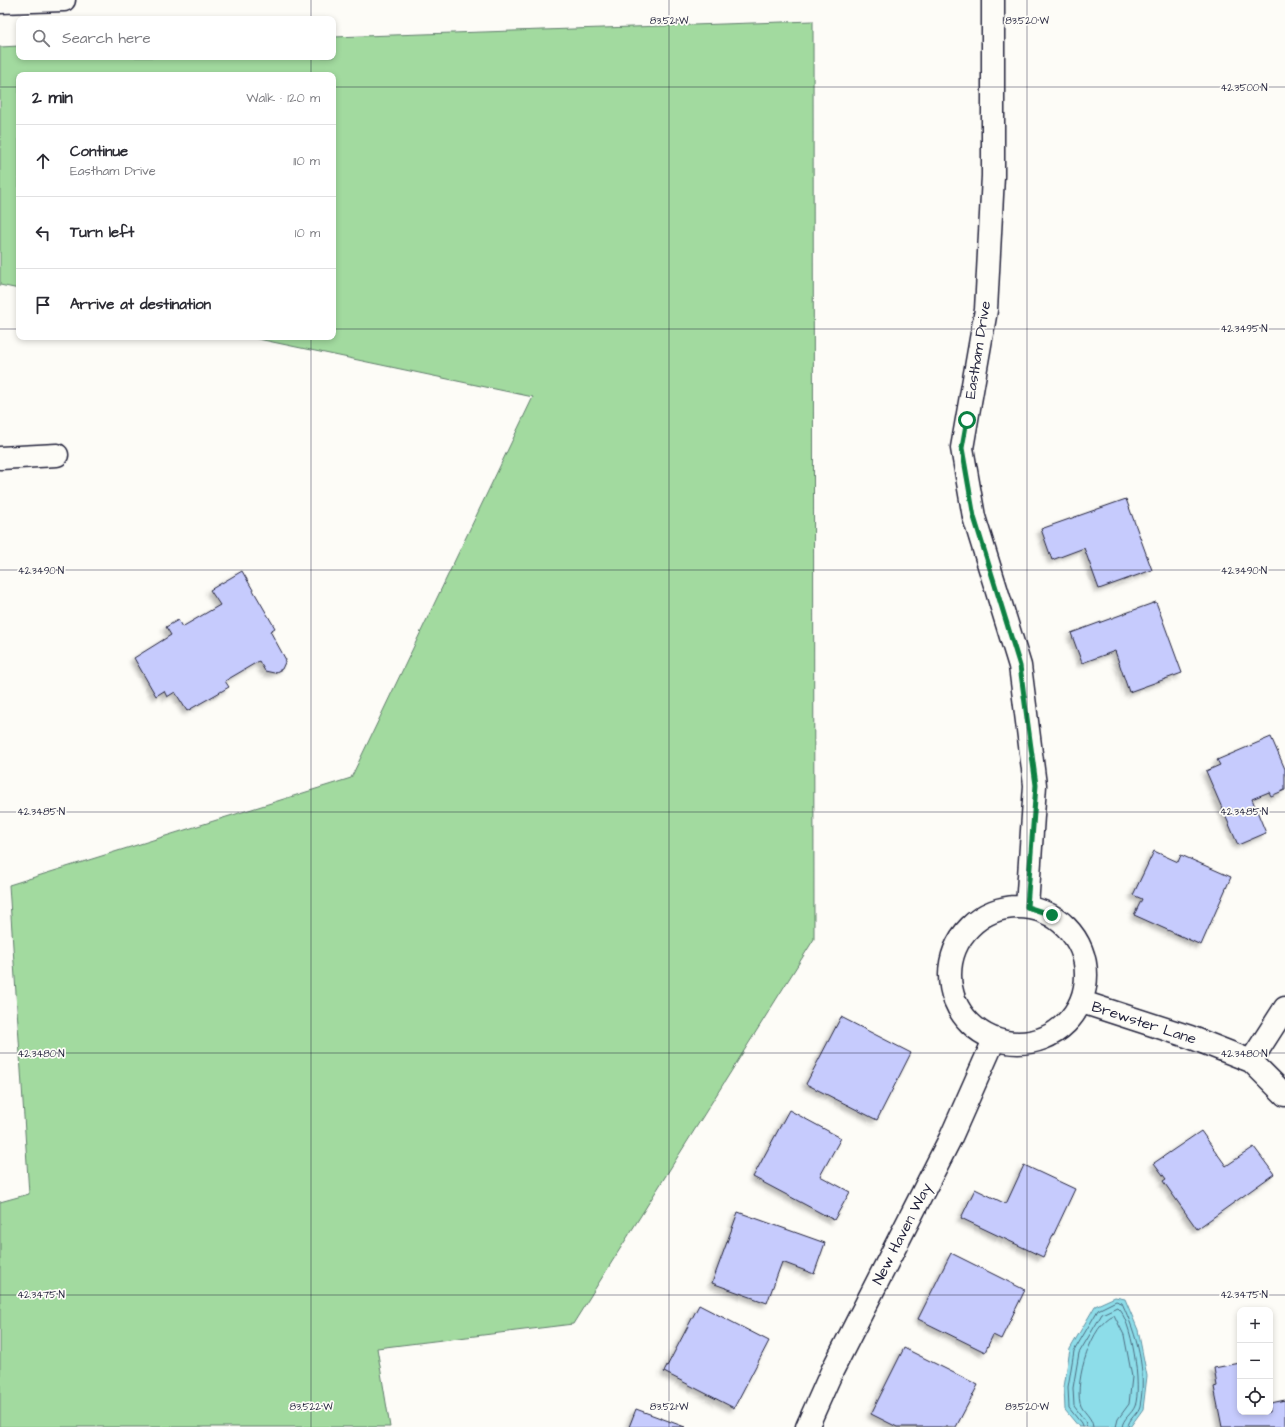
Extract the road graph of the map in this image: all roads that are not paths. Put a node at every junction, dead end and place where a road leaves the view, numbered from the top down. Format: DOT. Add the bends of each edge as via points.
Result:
graph roads {
  1 [pos="64,0"];
  2 [pos="993,0"];
  3 [pos="0,2"];
  4 [pos="57,455"];
  5 [pos="0,458"];
  6 [pos="1027,907"];
  7 [pos="1082,1002"];
  8 [pos="1285,1008"];
  9 [pos="994,1040"];
  10 [pos="1251,1060"];
  11 [pos="1285,1095"];
  12 [pos="807,1427"];
  1 -- 3 [label="street"];
  2 -- 6 [label="street, Eastham Drive" via="993,176 986,310 962,448 974,517 1020,666 1036,785"];
  4 -- 5 [label="street"];
  6 -- 7 [label="street" via="1052,915 1071,931 1084,952 1088,977"];
  6 -- 9 [label="street" via="999,909 974,923 956,945 952,959 949,973 954,1002 970,1025"];
  7 -- 9 [label="street" via="1068,1024 1046,1039 1020,1045"];
  7 -- 10 [label="street, Brewster Lane"];
  8 -- 10 [label="street"];
  9 -- 12 [label="street, New Haven Way" via="951,1137 832,1371"];
  10 -- 11 [label="street, Brewster Lane"];
}
